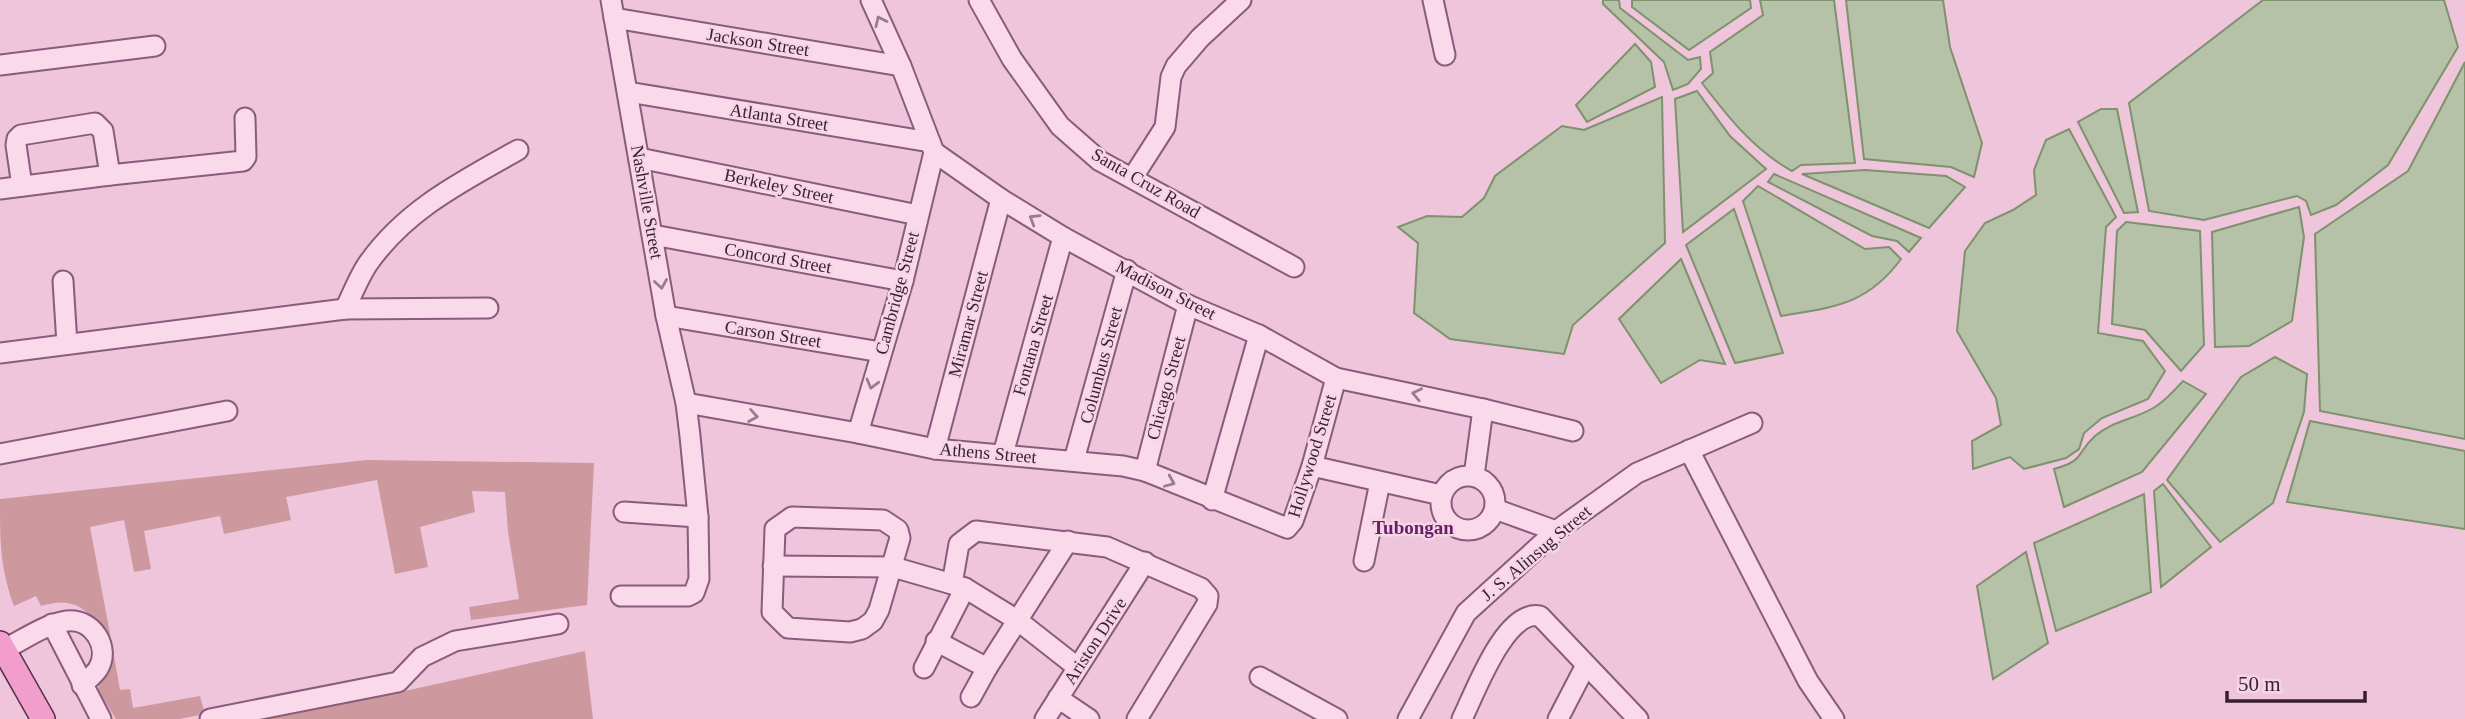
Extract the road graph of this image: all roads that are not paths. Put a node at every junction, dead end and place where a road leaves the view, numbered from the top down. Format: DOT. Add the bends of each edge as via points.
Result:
graph roads {
  1 [pos="871,0"];
  2 [pos="979,0"];
  3 [pos="1241,0"];
  4 [pos="1433,0"];
  5 [pos="612,9"];
  6 [pos="155,46"];
  7 [pos="1445,55"];
  8 [pos="0,65"];
  9 [pos="901,66"];
  10 [pos="628,92"];
  11 [pos="245,118"];
  12 [pos="932,147"];
  13 [pos="518,150"];
  14 [pos="639,158"];
  15 [pos="110,175"];
  16 [pos="1133,177"];
  17 [pos="22,186"];
  18 [pos="0,189"];
  19 [pos="1001,200"];
  20 [pos="918,215"];
  21 [pos="653,235"];
  22 [pos="1063,236"];
  23 [pos="1294,267"];
  24 [pos="1127,270"];
  25 [pos="63,281"];
  26 [pos="903,281"];
  27 [pos="1188,305"];
  28 [pos="488,308"];
  29 [pos="345,309"];
  30 [pos="666,317"];
  31 [pos="1259,335"];
  32 [pos="67,344"];
  33 [pos="881,352"];
  34 [pos="0,353"];
  35 [pos="1336,378"];
  36 [pos="686,403"];
  37 [pos="1483,409"];
  38 [pos="226,411"];
  39 [pos="1752,423"];
  40 [pos="1573,431"];
  41 [pos="858,433"];
  42 [pos="935,449"];
  43 [pos="1689,450"];
  44 [pos="0,454"];
  45 [pos="1003,454"];
  46 [pos="1074,460"];
  47 [pos="1312,466"];
  48 [pos="1144,471"];
  49 [pos="1475,476"];
  50 [pos="1380,482"];
  51 [pos="1441,495"];
  52 [pos="1212,500"];
  53 [pos="1495,509"];
  54 [pos="624,512"];
  55 [pos="698,517"];
  56 [pos="1283,528"];
  57 [pos="1556,531"];
  58 [pos="1068,541"];
  59 [pos="1364,561"];
  60 [pos="1144,562"];
  61 [pos="773,566"];
  62 [pos="893,567"];
  63 [pos="958,586"];
  64 [pos="621,596"];
  65 [pos="1017,620"];
  66 [pos="52,624"];
  67 [pos="558,624"];
  68 [pos="936,641"];
  69 [pos="1,647"];
  70 [pos="1586,665"];
  71 [pos="1077,667"];
  72 [pos="924,668"];
  73 [pos="987,668"];
  74 [pos="1260,677"];
  75 [pos="82,685"];
  76 [pos="971,696"];
  77 [pos="1058,698"];
  78 [pos="1635,718"];
  79 [pos="43,719"];
  80 [pos="101,719"];
  81 [pos="210,719"];
  82 [pos="1045,719"];
  83 [pos="1089,719"];
  84 [pos="1137,719"];
  85 [pos="1337,719"];
  86 [pos="1408,719"];
  87 [pos="1462,719"];
  88 [pos="1558,719"];
  89 [pos="1834,719"];
  9 -- 1 [label="street, one-way"];
  2 -- 16 [label="street, Santa Cruz Road" via="1012,59 1060,126 1100,161"];
  3 -- 16 [label="street" via="1176,66 1165,127"];
  4 -- 7 [label="street"];
  5 -- 9 [label="street, Jackson Street"];
  5 -- 10 [label="street, Nashville Street"];
  6 -- 8 [label="street"];
  9 -- 12 [label="street"];
  10 -- 12 [label="street, Atlanta Street"];
  10 -- 14 [label="street, Nashville Street"];
  11 -- 15 [label="street" via="243,161"];
  12 -- 19 [label="street, Madison Street"];
  12 -- 20 [label="street, Cambridge Street"];
  13 -- 29 [label="street" via="408,218 368,265"];
  14 -- 20 [label="street, Berkeley Street"];
  14 -- 21 [label="street, Nashville Street"];
  15 -- 17 [label="street"];
  15 -- 17 [label="street" via="103,131 95,123 21,135 16,145"];
  16 -- 23 [label="street, Santa Cruz Road"];
  17 -- 18 [label="street"];
  22 -- 19 [label="street, Madison Street, one-way"];
  19 -- 42 [label="street, Miramar Street"];
  20 -- 26 [label="street, Cambridge Street"];
  21 -- 26 [label="street, Concord Street"];
  21 -- 30 [label="street, Nashville Street, one-way"];
  22 -- 24 [label="street, Madison Street"];
  22 -- 45 [label="street, Fontana Street"];
  24 -- 27 [label="street, Madison Street"];
  24 -- 46 [label="street, Columbus Street"];
  25 -- 32 [label="street"];
  26 -- 33 [label="street, Cambridge Street"];
  27 -- 31 [label="street, Madison Street"];
  27 -- 48 [label="street, Chicago Street"];
  28 -- 29 [label="street"];
  29 -- 32 [label="street"];
  30 -- 33 [label="street, Carson Street"];
  30 -- 36 [label="street, Nashville Street"];
  31 -- 35 [label="street, Madison Street"];
  31 -- 52 [label="street"];
  32 -- 34 [label="street"];
  33 -- 41 [label="street, Cambridge Street, one-way"];
  37 -- 35 [label="street, Madison Street, one-way"];
  35 -- 47 [label="street, Hollywood Street"];
  36 -- 41 [label="street, Athens Street, one-way"];
  36 -- 55 [label="street, Nashville Street"];
  37 -- 40 [label="street, Madison Street"];
  37 -- 49 [label="street"];
  38 -- 44 [label="street"];
  39 -- 43 [label="street, J. S. Alinsug Street"];
  41 -- 42 [label="street, Athens Street"];
  42 -- 45 [label="street, Athens Street"];
  43 -- 57 [label="street, J. S. Alinsug Street" via="1637,473"];
  43 -- 89 [label="street" via="1808,681"];
  45 -- 46 [label="street, Athens Street"];
  46 -- 48 [label="street, Athens Street"];
  47 -- 50 [label="street"];
  47 -- 56 [label="street, Hollywood Street" via="1290,526"];
  48 -- 52 [label="street, Athens Street, one-way"];
  49 -- 51 [label="street" via="1460,476 1448,483"];
  49 -- 53 [label="street" via="1487,483"];
  50 -- 51 [label="street"];
  50 -- 59 [label="street"];
  51 -- 53 [label="street" via="1444,516 1461,530 1482,526"];
  52 -- 56 [label="street, Athens Street"];
  53 -- 57 [label="street"];
  54 -- 55 [label="street"];
  55 -- 64 [label="street, Nashville Street" via="699,579 694,593"];
  57 -- 86 [label="street, J. S. Alinsug Street" via="1466,613"];
  58 -- 60 [label="street" via="1107,547"];
  58 -- 63 [label="street" via="976,531 959,544"];
  58 -- 65 [label="street"];
  60 -- 71 [label="street, Ariston Drive"];
  60 -- 84 [label="street" via="1189,581 1208,596"];
  61 -- 62 [label="street"];
  61 -- 62 [label="street" via="775,529 792,517 883,520 898,530 900,538"];
  61 -- 62 [label="street" via="772,612 780,623 788,628 850,632 873,621"];
  62 -- 63 [label="street"];
  63 -- 65 [label="street"];
  63 -- 68 [label="street"];
  65 -- 71 [label="street"];
  65 -- 73 [label="street"];
  66 -- 69 [label="street"];
  66 -- 75 [label="street"];
  66 -- 75 [label="street" via="71,620 89,625 100,641 98,669"];
  67 -- 81 [label="street" via="455,641 422,657 398,682"];
  68 -- 72 [label="street"];
  68 -- 73 [label="street"];
  69 -- 79 [label="main road"];
  70 -- 78 [label="street"];
  70 -- 87 [label="street" via="1540,616 1531,614 1496,648"];
  70 -- 88 [label="street"];
  71 -- 77 [label="street, Ariston Drive"];
  73 -- 76 [label="street"];
  74 -- 85 [label="street"];
  75 -- 80 [label="street"];
  77 -- 82 [label="street, Ariston Drive"];
  77 -- 83 [label="street"];
}
